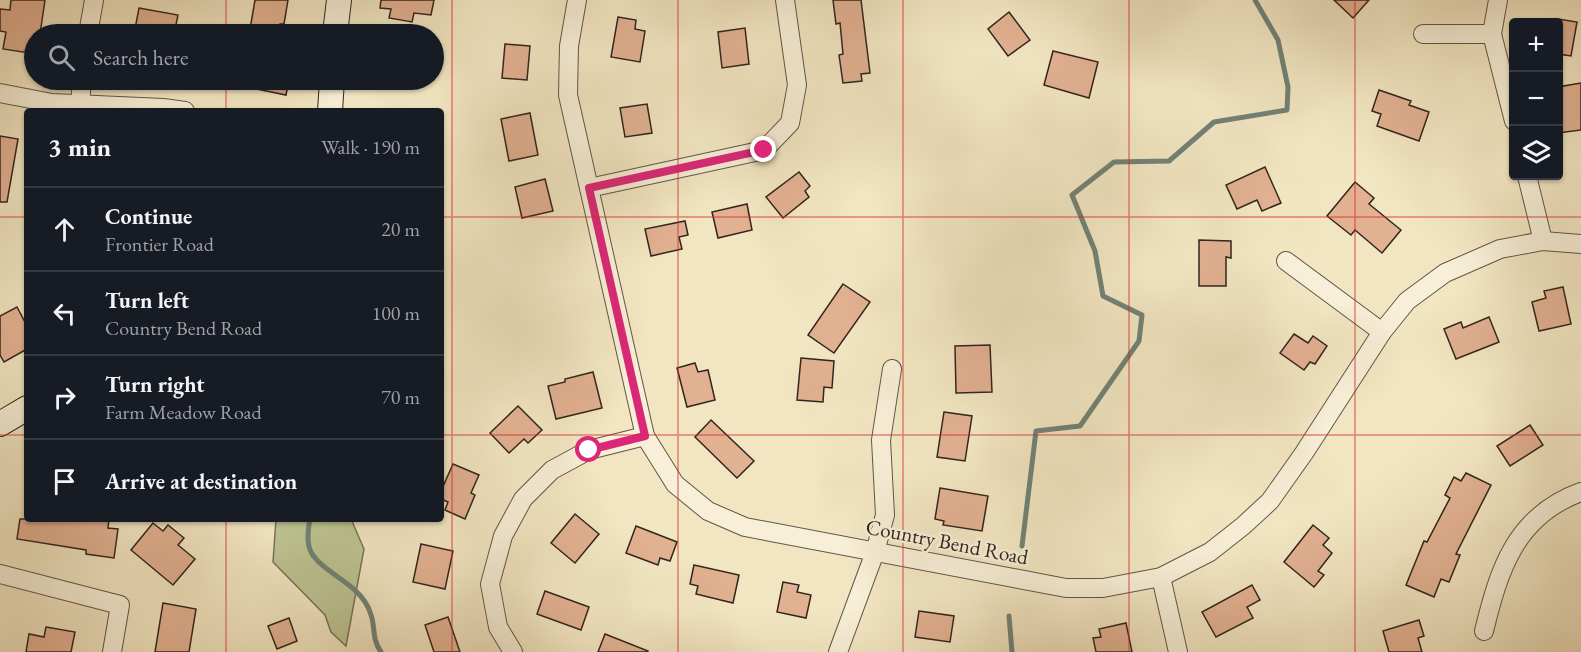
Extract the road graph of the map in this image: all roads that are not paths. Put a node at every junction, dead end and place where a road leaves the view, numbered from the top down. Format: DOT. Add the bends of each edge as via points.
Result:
graph roads {
  1 [pos="94,0"];
  2 [pos="339,0"];
  3 [pos="577,0"];
  4 [pos="785,0"];
  5 [pos="1498,0"];
  6 [pos="90,24"];
  7 [pos="336,24"];
  8 [pos="1423,34"];
  9 [pos="1492,34"];
  10 [pos="81,90"];
  11 [pos="331,90"];
  12 [pos="0,93"];
  13 [pos="1509,101"];
  14 [pos="80,104"];
  15 [pos="163,108"];
  16 [pos="330,108"];
  17 [pos="1528,180"];
  18 [pos="589,188"];
  19 [pos="1543,241"];
  20 [pos="1581,244"];
  21 [pos="1286,261"];
  22 [pos="1382,332"];
  23 [pos="892,369"];
  24 [pos="24,410"];
  25 [pos="0,424"];
  26 [pos="645,436"];
  27 [pos="1581,492"];
  28 [pos="874,552"];
  29 [pos="0,574"];
  30 [pos="1161,577"];
  31 [pos="1484,631"];
  32 [pos="112,652"];
  33 [pos="513,652"];
  34 [pos="838,652"];
  35 [pos="1178,652"];
  1 -- 6 [label="street"];
  2 -- 7 [label="street"];
  3 -- 18 [label="street, Country Bend Road" via="569,46 568,95"];
  4 -- 18 [label="street" via="797,85 790,123 764,150"];
  5 -- 9 [label="street"];
  8 -- 9 [label="street"];
  9 -- 13 [label="street"];
  10 -- 14 [label="street"];
  11 -- 16 [label="street"];
  12 -- 14 [label="street"];
  14 -- 15 [label="street"];
  17 -- 19 [label="street"];
  18 -- 26 [label="street, Country Bend Road"];
  19 -- 20 [label="street, Country Bend Road"];
  19 -- 22 [label="street, Country Bend Road" via="1500,249 1444,273 1407,301"];
  21 -- 22 [label="street"];
  22 -- 30 [label="street, Country Bend Road" via="1270,501 1210,552"];
  23 -- 28 [label="street" via="881,440 885,515"];
  24 -- 25 [label="street"];
  26 -- 28 [label="street, Country Bend Road" via="675,484 708,511 745,527"];
  26 -- 33 [label="street" via="589,450 552,470 523,499 503,536 490,584 498,627"];
  27 -- 31 [label="street" via="1545,512 1522,534 1505,561"];
  28 -- 30 [label="street, Country Bend Road" via="1066,588 1103,588"];
  28 -- 34 [label="street"];
  29 -- 32 [label="street" via="120,605"];
  30 -- 35 [label="street"];
}
